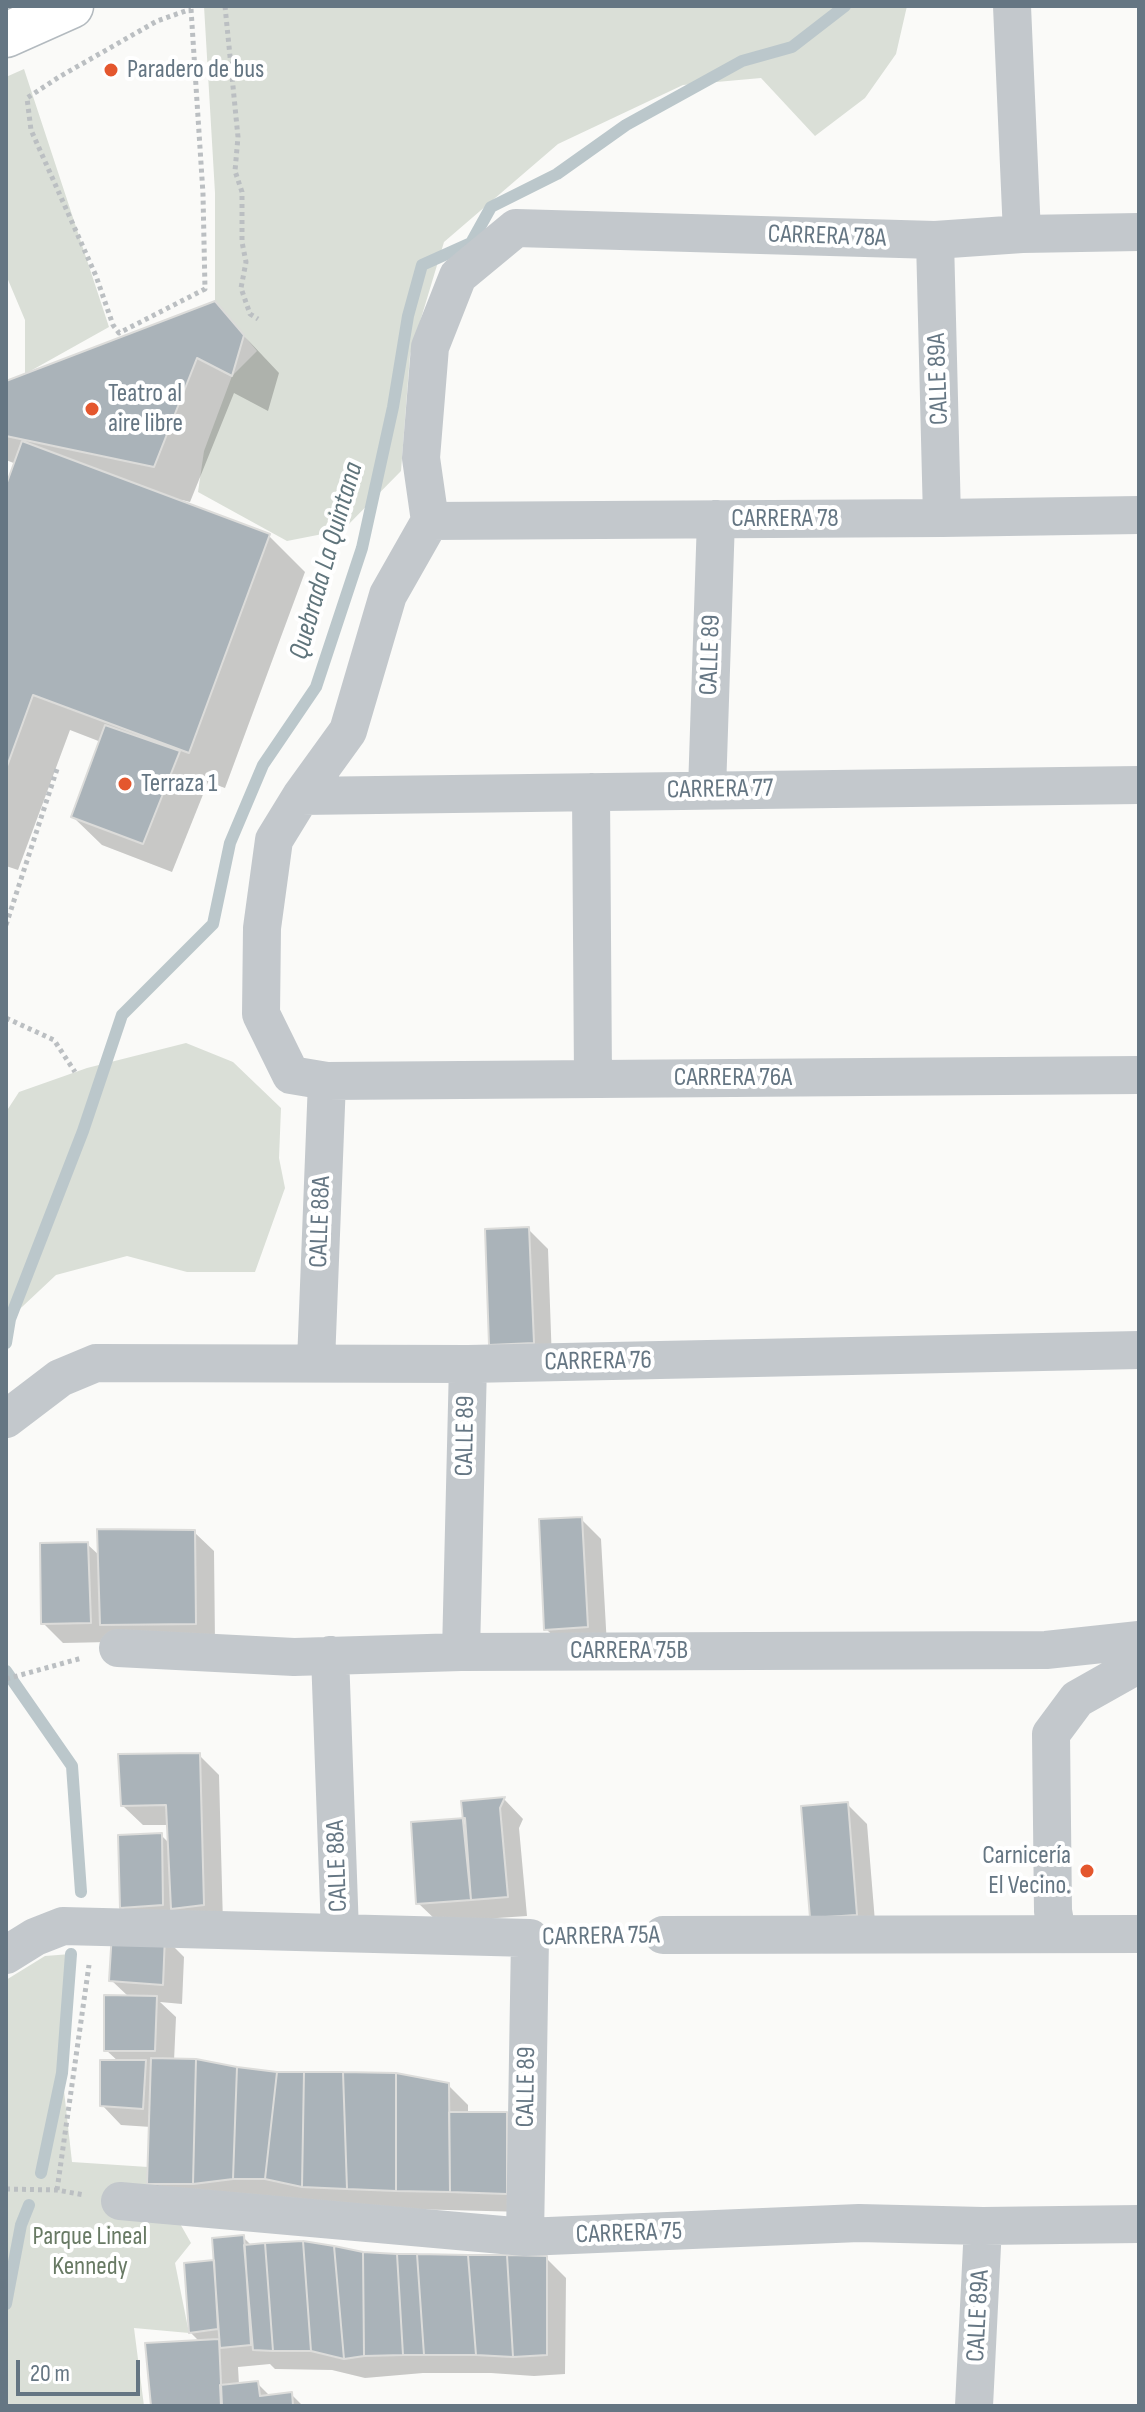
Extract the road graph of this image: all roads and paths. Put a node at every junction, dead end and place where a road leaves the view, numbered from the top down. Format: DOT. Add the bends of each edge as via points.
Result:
graph roads {
  1 [pos="71,6"];
  2 [pos="225,6"];
  3 [pos="1012,6"];
  4 [pos="191,9"];
  5 [pos="6,35"];
  6 [pos="1139,232"];
  7 [pos="1022,234"];
  8 [pos="935,240"];
  9 [pos="258,319"];
  10 [pos="1139,515"];
  11 [pos="942,518"];
  12 [pos="716,519"];
  13 [pos="430,521"];
  14 [pos="57,769"];
  15 [pos="1139,785"];
  16 [pos="707,790"];
  17 [pos="591,792"];
  18 [pos="301,796"];
  19 [pos="6,925"];
  20 [pos="6,1018"];
  21 [pos="75,1072"];
  22 [pos="1139,1075"];
  23 [pos="593,1079"];
  24 [pos="327,1081"];
  25 [pos="1139,1350"];
  26 [pos="316,1362"];
  27 [pos="468,1364"];
  28 [pos="8,1417"];
  29 [pos="1139,1640"];
  30 [pos="118,1648"];
  31 [pos="461,1652"];
  32 [pos="330,1655"];
  33 [pos="1139,1664"];
  34 [pos="6,1679"];
  35 [pos="78,1926"];
  36 [pos="340,1932"];
  37 [pos="1057,1933"];
  38 [pos="1139,1934"];
  39 [pos="663,1935"];
  40 [pos="530,1938"];
  41 [pos="6,1955"];
  42 [pos="6,2189"];
  43 [pos="57,2190"];
  44 [pos="120,2201"];
  45 [pos="1139,2224"];
  46 [pos="983,2226"];
  47 [pos="525,2237"];
  48 [pos="974,2406"];
  1 -- 5 [label="street"];
  2 -- 9 [label="path" via="246,262 241,288 250,314"];
  3 -- 7 [label="street"];
  4 -- 4 [label="path" via="205,289 119,333 31,130 27,98 157,21"];
  6 -- 7 [label="street, CARRERA 78A"];
  7 -- 8 [label="street, CARRERA 78A"];
  8 -- 11 [label="street, CALLE 89A"];
  8 -- 13 [label="street, CARRERA 78A" via="516,228 458,276 430,347 421,458"];
  10 -- 11 [label="street, CARRERA 78"];
  11 -- 12 [label="street, CARRERA 78"];
  12 -- 13 [label="street, CARRERA 78"];
  12 -- 16 [label="street, CALLE 89"];
  13 -- 18 [label="street" via="388,595 348,731"];
  14 -- 19 [label="path"];
  15 -- 16 [label="street, CARRERA 77"];
  16 -- 17 [label="street, CARRERA 77"];
  17 -- 18 [label="street, CARRERA 77"];
  17 -- 23 [label="street"];
  18 -- 24 [label="street, CARRERA 76A" via="274,840 262,928 261,1014 291,1075"];
  20 -- 21 [label="path" via="54,1040"];
  22 -- 23 [label="street, CARRERA 76A"];
  23 -- 24 [label="street, CARRERA 76A"];
  24 -- 26 [label="street, CALLE 88A"];
  25 -- 27 [label="street, CARRERA 76"];
  26 -- 27 [label="street, CARRERA 76"];
  26 -- 28 [label="street, CARRERA 76" via="96,1363 60,1378"];
  27 -- 31 [label="street, CALLE 89"];
  29 -- 31 [label="street, CARRERA 75B" via="1046,1650"];
  30 -- 32 [label="street, CARRERA 75B"];
  30 -- 34 [label="path"];
  31 -- 32 [label="street, CARRERA 75B"];
  32 -- 36 [label="street, CALLE 88A"];
  33 -- 37 [label="street" via="1077,1699 1051,1734"];
  35 -- 36 [label="street, CARRERA 75A"];
  35 -- 41 [label="street" via="35,1937"];
  35 -- 43 [label="path"];
  36 -- 40 [label="street, CARRERA 75A"];
  37 -- 38 [label="street, CARRERA 75A"];
  37 -- 39 [label="street, CARRERA 75A"];
  39 -- 40 [label="path, CARRERA 75A"];
  40 -- 47 [label="street, CALLE 89"];
  42 -- 43 [label="path"];
  43 -- 44 [label="path"];
  44 -- 47 [label="street, CARRERA 75"];
  45 -- 46 [label="street, CARRERA 75"];
  46 -- 47 [label="street, CARRERA 75" via="859,2223"];
  46 -- 48 [label="street, CALLE 89A"];
}
